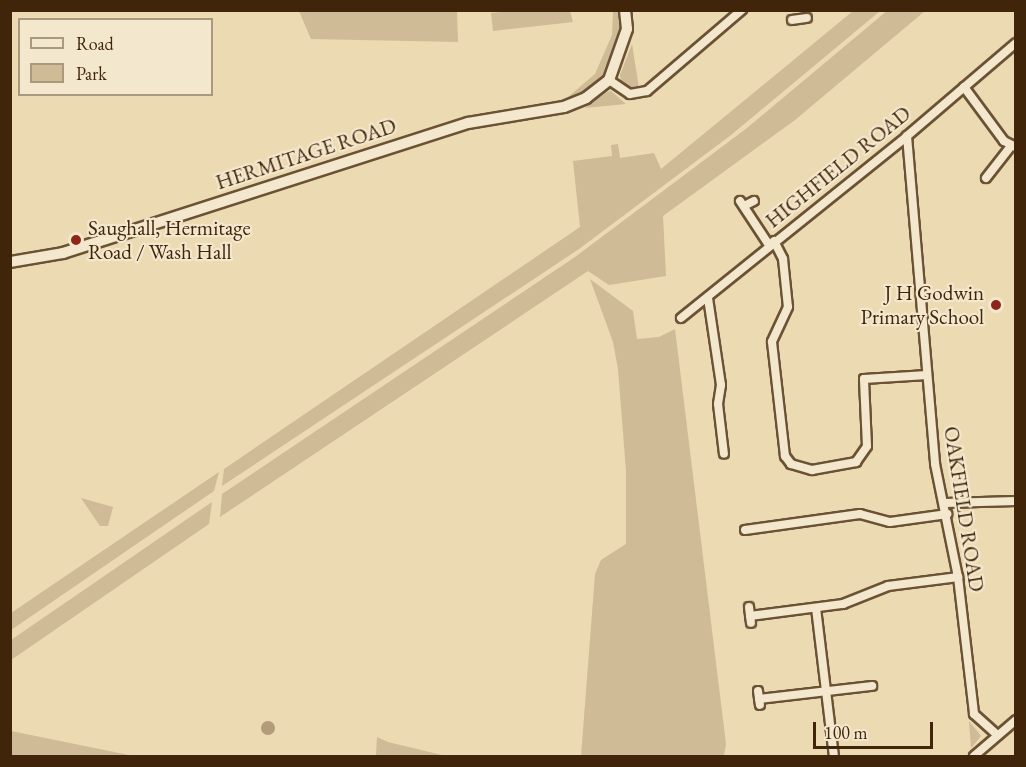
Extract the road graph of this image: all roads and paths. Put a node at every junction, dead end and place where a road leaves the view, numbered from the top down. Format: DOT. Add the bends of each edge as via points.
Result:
graph roads {
  1 [pos="625,10"];
  2 [pos="742,10"];
  3 [pos="1016,43"];
  4 [pos="609,80"];
  5 [pos="964,87"];
  6 [pos="907,136"];
  7 [pos="1013,146"];
  8 [pos="986,177"];
  9 [pos="754,201"];
  10 [pos="772,243"];
  11 [pos="10,262"];
  12 [pos="708,297"];
  13 [pos="681,318"];
  14 [pos="927,375"];
  15 [pos="723,454"];
  16 [pos="1016,501"];
  17 [pos="945,503"];
  18 [pos="946,514"];
  19 [pos="744,530"];
  20 [pos="958,577"];
  21 [pos="816,608"];
  22 [pos="750,615"];
  23 [pos="872,686"];
  24 [pos="826,690"];
  25 [pos="759,698"];
  26 [pos="1016,720"];
  27 [pos="996,734"];
  28 [pos="834,756"];
  29 [pos="974,756"];
  1 -- 4 [label="street" via="627,29"];
  2 -- 4 [label="street" via="647,91 630,94"];
  3 -- 5 [label="street, HIGHFIELD ROAD"];
  4 -- 11 [label="street, HERMITAGE ROAD" via="586,98 564,107 468,123 63,253"];
  5 -- 6 [label="street, HIGHFIELD ROAD"];
  5 -- 7 [label="street"];
  6 -- 10 [label="street, HIGHFIELD ROAD"];
  6 -- 14 [label="street, OAKFIELD ROAD"];
  7 -- 8 [label="street"];
  9 -- 10 [label="street" via="742,204"];
  10 -- 12 [label="street, HIGHFIELD ROAD"];
  10 -- 14 [label="street" via="783,259 789,307 772,342 784,456 791,464 812,470 856,462 867,446 864,379"];
  12 -- 13 [label="street, HIGHFIELD ROAD"];
  12 -- 15 [label="street" via="722,385 718,404"];
  14 -- 17 [label="street, OAKFIELD ROAD" via="934,464"];
  16 -- 17 [label="street"];
  17 -- 18 [label="street, OAKFIELD ROAD"];
  18 -- 19 [label="street" via="890,522 860,514"];
  18 -- 20 [label="street, OAKFIELD ROAD"];
  20 -- 21 [label="street" via="888,586 853,601"];
  20 -- 27 [label="street, OAKFIELD ROAD" via="974,714"];
  21 -- 22 [label="street"];
  21 -- 24 [label="street"];
  23 -- 24 [label="street"];
  24 -- 25 [label="street"];
  24 -- 28 [label="street"];
  26 -- 27 [label="street"];
  27 -- 29 [label="street"];
}
